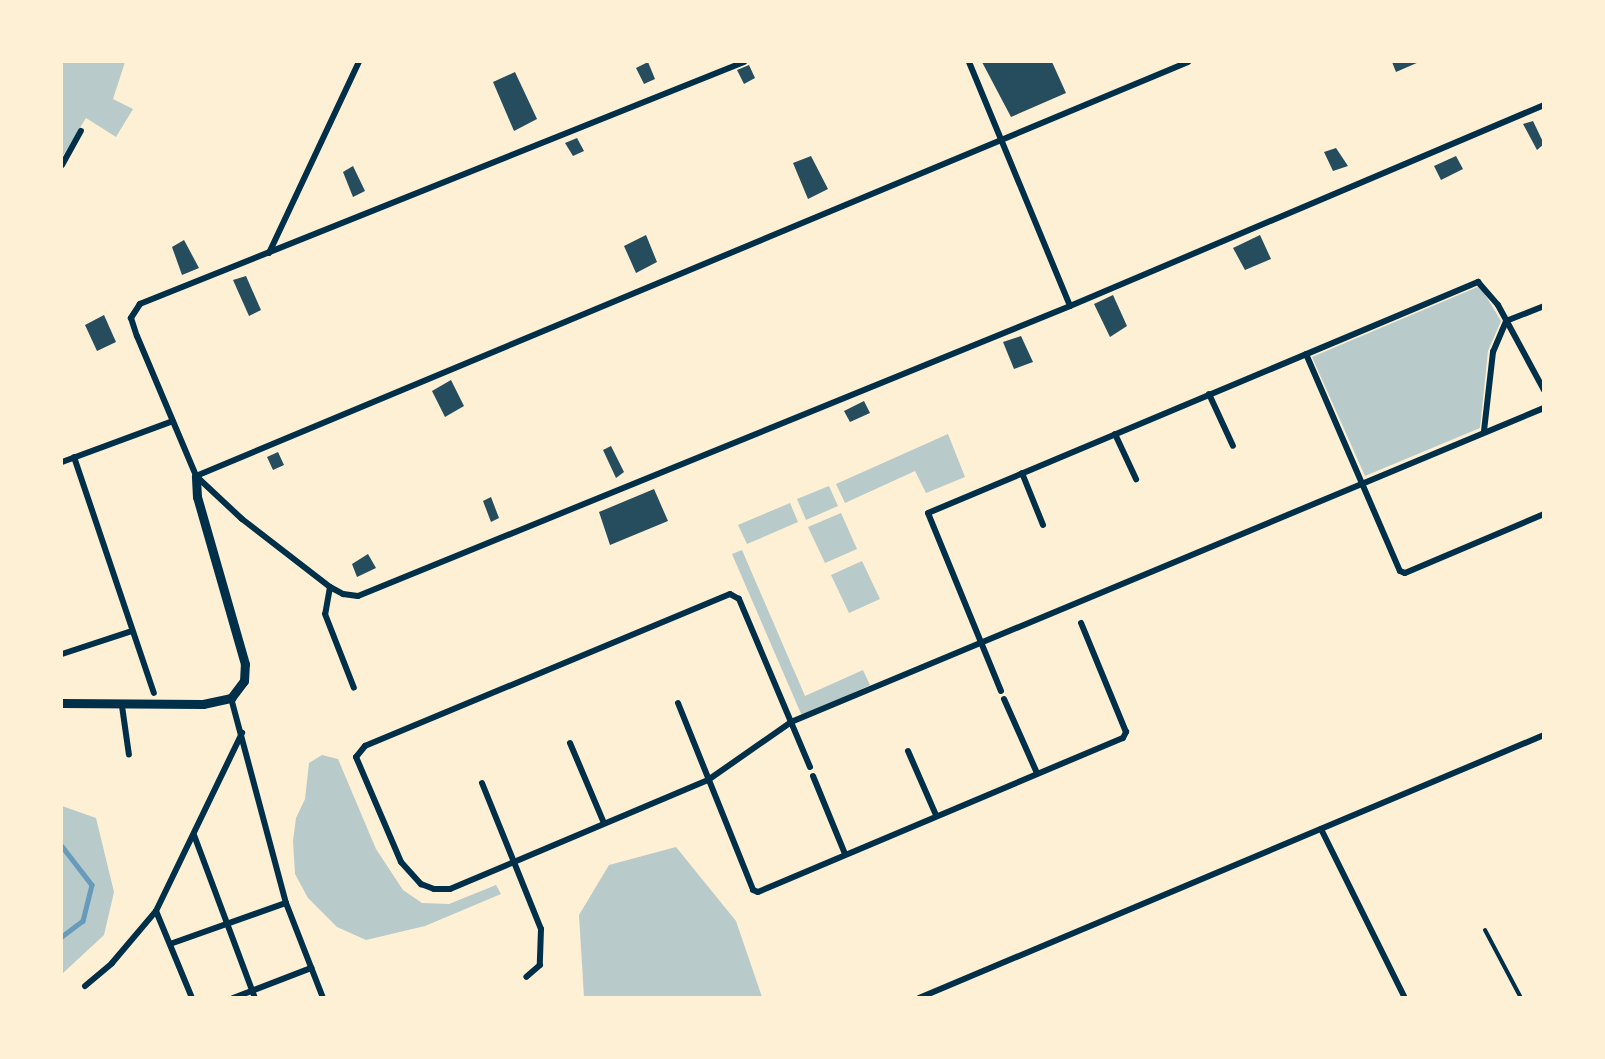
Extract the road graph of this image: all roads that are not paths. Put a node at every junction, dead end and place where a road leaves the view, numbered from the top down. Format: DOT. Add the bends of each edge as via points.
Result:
graph roads {
  1 [pos="359,62"];
  2 [pos="744,62"];
  3 [pos="969,62"];
  4 [pos="1188,62"];
  5 [pos="1544,105"];
  6 [pos="81,131"];
  7 [pos="1000,140"];
  8 [pos="62,165"];
  9 [pos="269,254"];
  10 [pos="1070,306"];
  11 [pos="1544,306"];
  12 [pos="1506,321"];
  13 [pos="1306,354"];
  14 [pos="1544,390"];
  15 [pos="1209,394"];
  16 [pos="1544,408"];
  17 [pos="173,421"];
  18 [pos="1484,431"];
  19 [pos="1114,434"];
  20 [pos="1233,446"];
  21 [pos="74,457"];
  22 [pos="62,462"];
  23 [pos="1022,473"];
  24 [pos="196,476"];
  25 [pos="1136,479"];
  26 [pos="1362,482"];
  27 [pos="1544,514"];
  28 [pos="1043,525"];
  29 [pos="330,587"];
  30 [pos="1081,623"];
  31 [pos="132,631"];
  32 [pos="981,641"];
  33 [pos="62,654"];
  34 [pos="354,688"];
  35 [pos="1002,690"];
  36 [pos="154,693"];
  37 [pos="231,698"];
  38 [pos="1004,699"];
  39 [pos="62,703"];
  40 [pos="678,703"];
  41 [pos="122,706"];
  42 [pos="791,722"];
  43 [pos="242,733"];
  44 [pos="1544,735"];
  45 [pos="570,743"];
  46 [pos="908,751"];
  47 [pos="129,754"];
  48 [pos="810,767"];
  49 [pos="1037,773"];
  50 [pos="813,776"];
  51 [pos="708,780"];
  52 [pos="482,783"];
  53 [pos="936,815"];
  54 [pos="604,823"];
  55 [pos="1321,829"];
  56 [pos="194,836"];
  57 [pos="846,854"];
  58 [pos="515,862"];
  59 [pos="286,903"];
  60 [pos="156,910"];
  61 [pos="226,923"];
  62 [pos="1485,930"];
  63 [pos="170,944"];
  64 [pos="311,968"];
  65 [pos="526,977"];
  66 [pos="85,987"];
  67 [pos="252,990"];
  68 [pos="192,998"];
  69 [pos="233,998"];
  70 [pos="255,998"];
  71 [pos="323,998"];
  72 [pos="919,998"];
  73 [pos="1405,998"];
  74 [pos="1521,998"];
  1 -- 9 [label="street"];
  2 -- 9 [label="street"];
  3 -- 7 [label="street"];
  4 -- 7 [label="street"];
  5 -- 10 [label="street"];
  6 -- 8 [label="street"];
  7 -- 10 [label="street"];
  7 -- 24 [label="street"];
  9 -- 17 [label="street" via="140,304 131,318"];
  10 -- 29 [label="street" via="358,596"];
  11 -- 12 [label="street"];
  12 -- 13 [label="street" via="1485,285 1478,282"];
  12 -- 14 [label="street"];
  12 -- 18 [label="street" via="1492,352"];
  13 -- 15 [label="street"];
  13 -- 26 [label="street"];
  15 -- 19 [label="street"];
  15 -- 20 [label="street"];
  16 -- 18 [label="street"];
  17 -- 21 [label="street"];
  17 -- 24 [label="street"];
  18 -- 26 [label="street"];
  19 -- 23 [label="street"];
  19 -- 25 [label="street"];
  21 -- 22 [label="street"];
  21 -- 31 [label="street"];
  23 -- 28 [label="street"];
  23 -- 32 [label="street" via="927,514"];
  24 -- 29 [label="street" via="242,519"];
  24 -- 37 [label="street" via="197,497 245,664 244,681"];
  26 -- 27 [label="street" via="1396,567 1405,573"];
  26 -- 32 [label="street"];
  29 -- 34 [label="street" via="325,614"];
  30 -- 49 [label="street" via="1126,732 1123,738"];
  31 -- 33 [label="street"];
  31 -- 36 [label="street"];
  32 -- 35 [label="street"];
  32 -- 42 [label="street"];
  37 -- 41 [label="street" via="203,704"];
  37 -- 43 [label="street"];
  38 -- 49 [label="street"];
  39 -- 41 [label="street"];
  40 -- 51 [label="street"];
  41 -- 47 [label="street"];
  42 -- 48 [label="street"];
  42 -- 51 [label="street"];
  42 -- 58 [label="street" via="735,595 365,746 356,758 393,850 409,873 434,889 450,889"];
  43 -- 56 [label="street"];
  43 -- 59 [label="street"];
  44 -- 55 [label="street"];
  45 -- 54 [label="street"];
  46 -- 53 [label="street"];
  49 -- 53 [label="street"];
  50 -- 57 [label="street"];
  51 -- 54 [label="street"];
  51 -- 57 [label="street" via="753,890 758,892"];
  52 -- 58 [label="street"];
  53 -- 57 [label="street"];
  54 -- 58 [label="street"];
  55 -- 72 [label="street"];
  55 -- 73 [label="street"];
  56 -- 60 [label="street"];
  56 -- 61 [label="street"];
  58 -- 65 [label="street" via="543,939 540,965"];
  59 -- 61 [label="street"];
  59 -- 64 [label="street"];
  60 -- 63 [label="street"];
  60 -- 66 [label="street" via="112,963"];
  61 -- 63 [label="street"];
  61 -- 67 [label="street"];
  62 -- 74 [label="lane"];
  63 -- 68 [label="street"];
  64 -- 67 [label="street"];
  64 -- 71 [label="street"];
  67 -- 69 [label="street"];
  67 -- 70 [label="street"];
}
